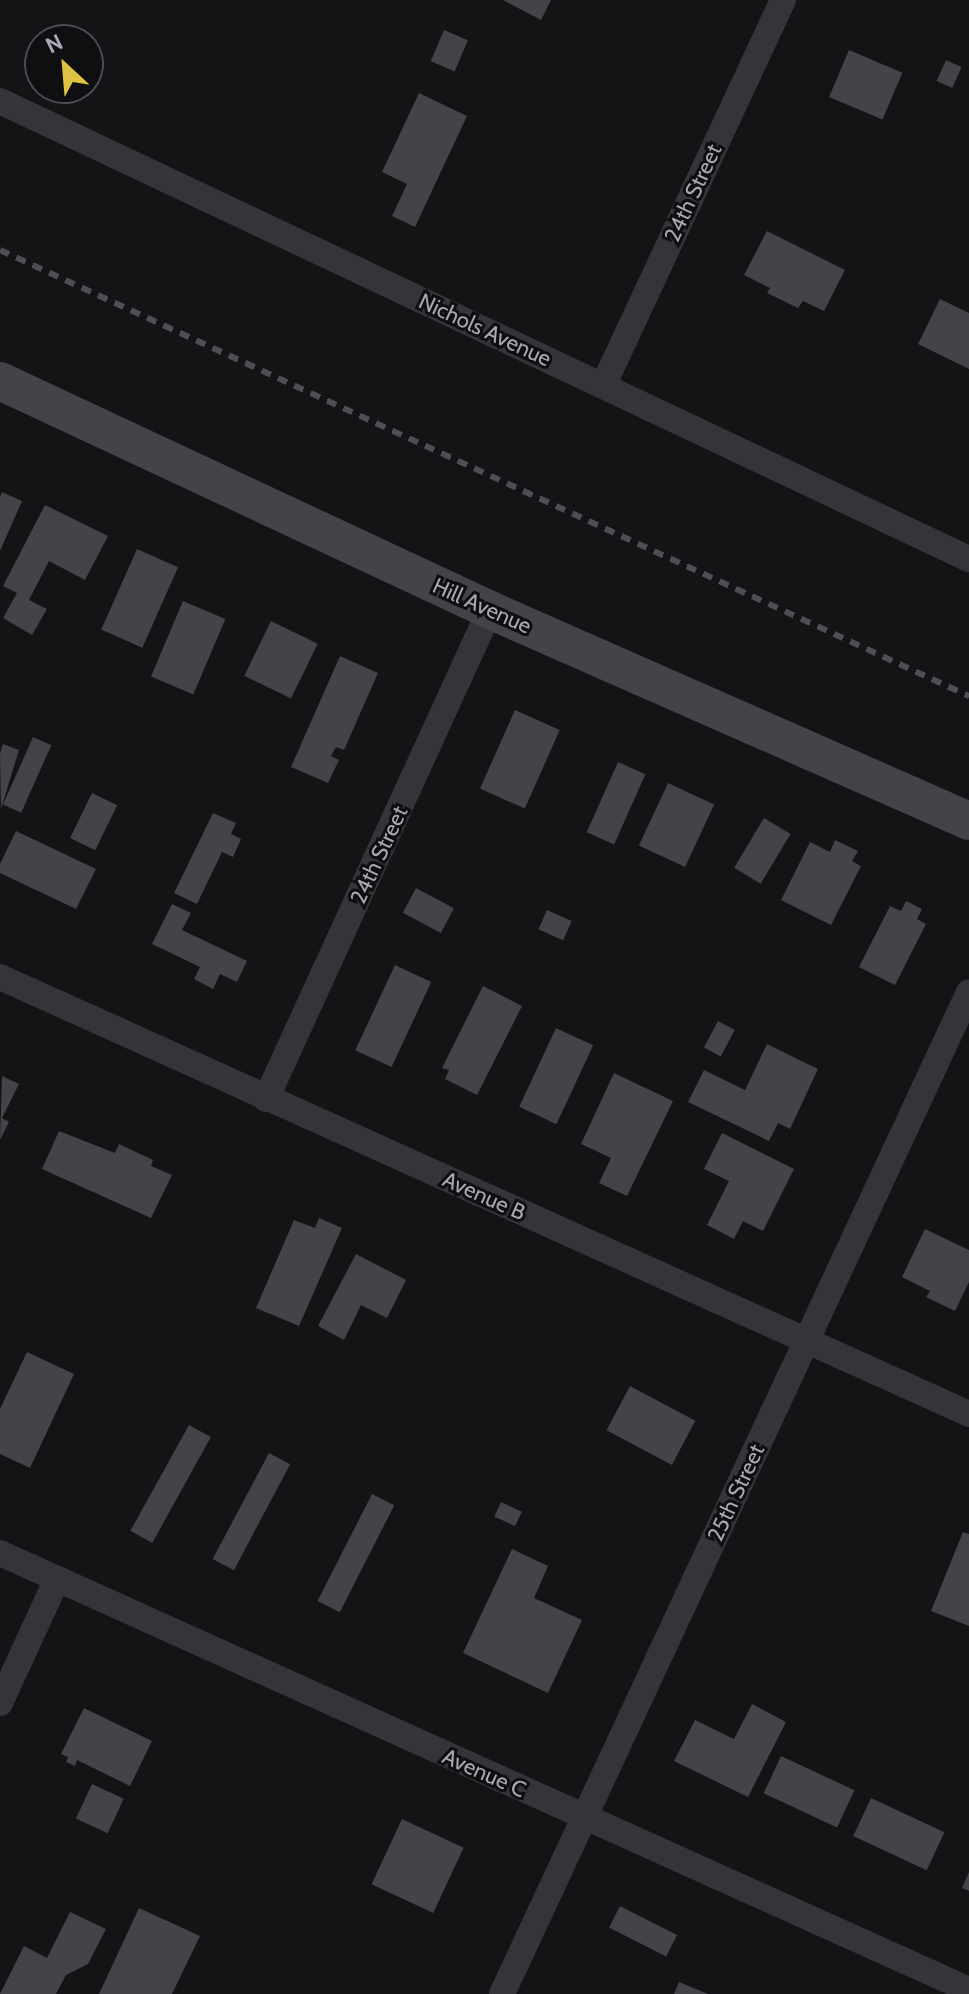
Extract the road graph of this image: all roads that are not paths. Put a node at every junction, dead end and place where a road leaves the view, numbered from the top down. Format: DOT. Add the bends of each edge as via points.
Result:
graph roads {
  1 [pos="783,0"];
  2 [pos="0,101"];
  3 [pos="0,381"];
  4 [pos="603,386"];
  5 [pos="969,559"];
  6 [pos="490,610"];
  7 [pos="969,821"];
  8 [pos="0,977"];
  9 [pos="969,992"];
  10 [pos="266,1099"];
  11 [pos="807,1340"];
  12 [pos="969,1414"];
  13 [pos="0,1553"];
  14 [pos="57,1579"];
  15 [pos="0,1703"];
  16 [pos="584,1818"];
  17 [pos="969,1990"];
  18 [pos="502,1994"];
  1 -- 4 [label="street, 24th Street"];
  2 -- 4 [label="street, Nichols Avenue"];
  3 -- 6 [label="street, Hill Avenue"];
  4 -- 5 [label="street, Nichols Avenue"];
  6 -- 7 [label="street, Hill Avenue"];
  6 -- 10 [label="street, 24th Street"];
  8 -- 10 [label="street, Avenue B"];
  9 -- 11 [label="street, 25th Street"];
  10 -- 11 [label="street, Avenue B"];
  11 -- 12 [label="street, Avenue B"];
  11 -- 16 [label="street, 25th Street"];
  13 -- 14 [label="street, Avenue C"];
  14 -- 15 [label="street"];
  14 -- 16 [label="street, Avenue C"];
  16 -- 17 [label="street, Avenue C"];
  16 -- 18 [label="street, 25th Street"];
}
